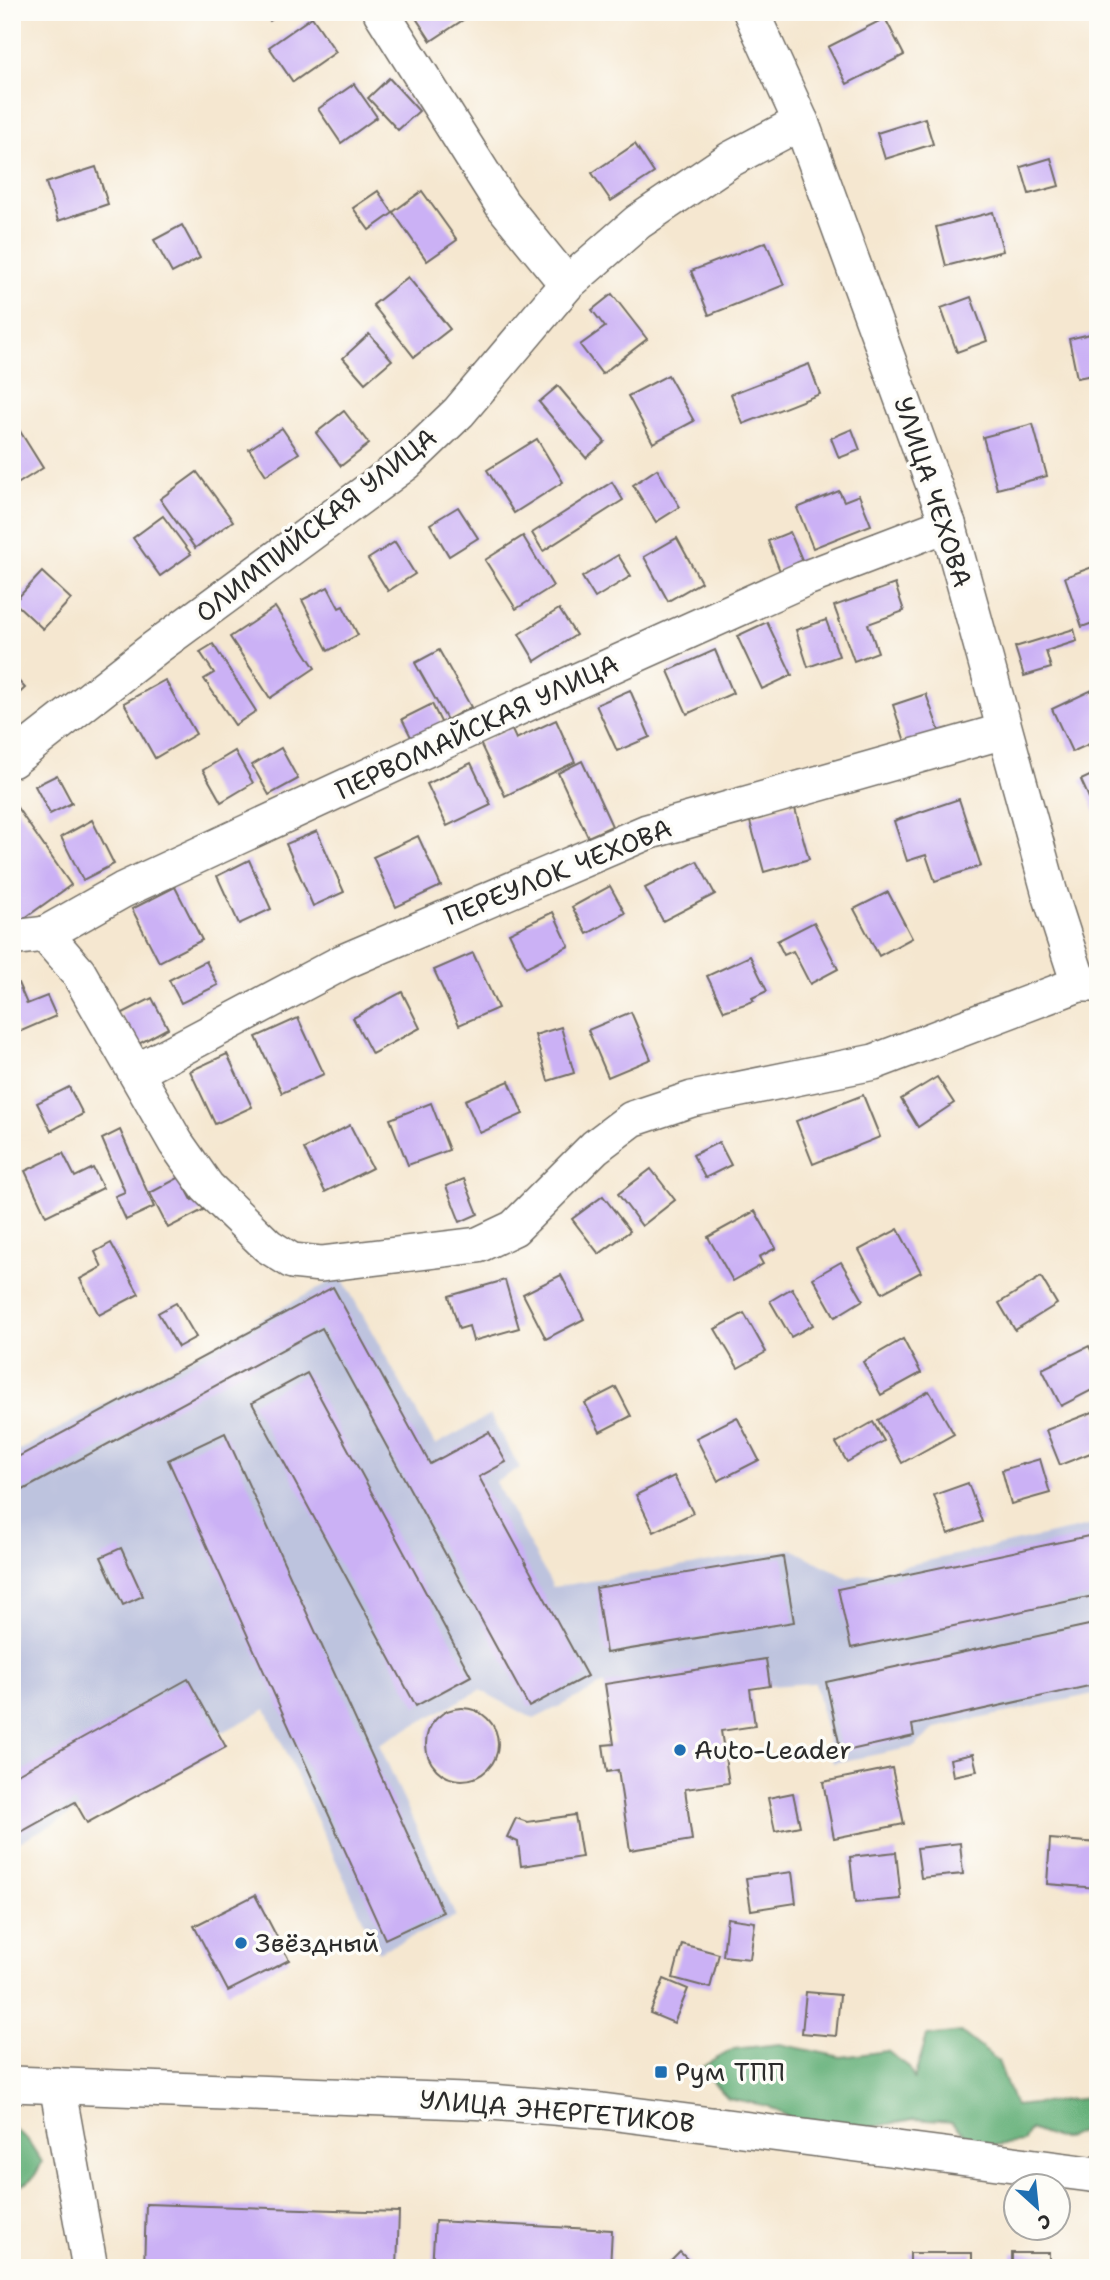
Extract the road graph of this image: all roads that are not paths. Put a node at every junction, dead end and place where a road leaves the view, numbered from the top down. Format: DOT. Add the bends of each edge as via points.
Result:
graph roads {
  1 [pos="381,12"];
  2 [pos="751,12"];
  3 [pos="801,122"];
  4 [pos="567,284"];
  5 [pos="948,524"];
  6 [pos="1004,731"];
  7 [pos="12,760"];
  8 [pos="29,936"];
  9 [pos="1088,984"];
  10 [pos="136,1072"];
  11 [pos="12,2084"];
  12 [pos="57,2085"];
  13 [pos="1098,2175"];
  14 [pos="90,2268"];
  1 -- 4 [label="street" via="502,204"];
  2 -- 3 [label="street, УЛИЦА ЧЕХОВА"];
  3 -- 4 [label="street, ОЛИМПИЙСКАЯ УЛИЦА" via="731,159 639,222"];
  3 -- 5 [label="street, УЛИЦА ЧЕХОВА"];
  4 -- 7 [label="street, ОЛИМПИЙСКАЯ УЛИЦА" via="459,412 406,463"];
  5 -- 6 [label="street, УЛИЦА ЧЕХОВА"];
  5 -- 8 [label="street, ПЕРВОМАЙСКАЯ УЛИЦА" via="804,579"];
  6 -- 9 [label="street, УЛИЦА ЧЕХОВА"];
  6 -- 10 [label="street, ПЕРЕУЛОК ЧЕХОВА" via="647,832 343,962"];
  8 -- 10 [label="street" via="78,972"];
  9 -- 10 [label="street" via="874,1062 692,1099 632,1119 595,1147 514,1228 478,1245 321,1264 292,1261 268,1246 207,1187"];
  11 -- 12 [label="street, УЛИЦА ЭНЕРГЕТИКОВ"];
  12 -- 13 [label="street, УЛИЦА ЭНЕРГЕТИКОВ" via="601,2110"];
  12 -- 14 [label="street"];
}
